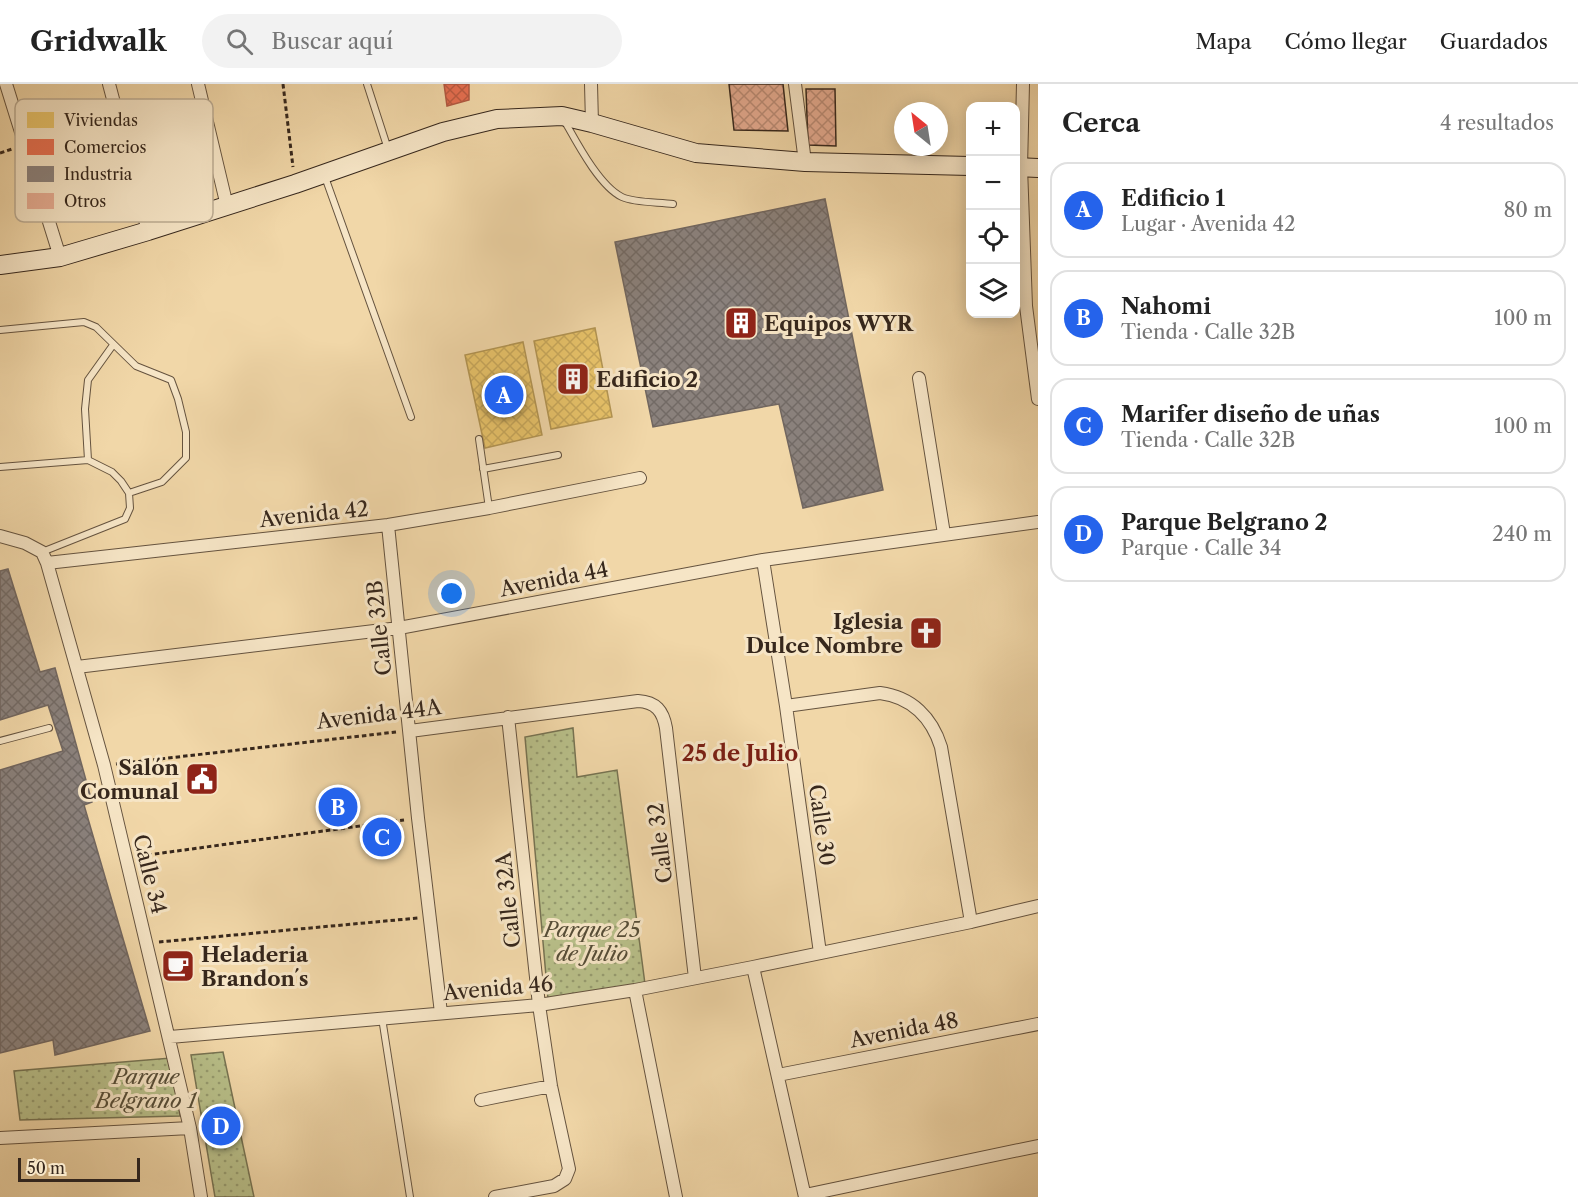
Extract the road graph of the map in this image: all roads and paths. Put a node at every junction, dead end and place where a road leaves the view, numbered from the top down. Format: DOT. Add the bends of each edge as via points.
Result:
graph roads {
  1 [pos="6,84"];
  2 [pos="109,84"];
  3 [pos="198,84"];
  4 [pos="283,84"];
  5 [pos="367,84"];
  6 [pos="591,84"];
  7 [pos="795,84"];
  8 [pos="1023,84"];
  9 [pos="113,99"];
  10 [pos="202,99"];
  11 [pos="15,113"];
  12 [pos="562,116"];
  13 [pos="592,123"];
  14 [pos="213,148"];
  15 [pos="389,151"];
  16 [pos="805,162"];
  17 [pos="966,166"];
  18 [pos="1025,167"];
  19 [pos="324,174"];
  20 [pos="295,184"];
  21 [pos="673,204"];
  22 [pos="227,207"];
  23 [pos="213,211"];
  24 [pos="49,222"];
  25 [pos="146,222"];
  26 [pos="178,222"];
  27 [pos="148,231"];
  28 [pos="60,257"];
  29 [pos="0,265"];
  30 [pos="0,330"];
  31 [pos="113,345"];
  32 [pos="920,378"];
  33 [pos="1038,399"];
  34 [pos="411,417"];
  35 [pos="479,439"];
  36 [pos="558,455"];
  37 [pos="88,460"];
  38 [pos="0,467"];
  39 [pos="483,469"];
  40 [pos="639,478"];
  41 [pos="129,493"];
  42 [pos="489,508"];
  43 [pos="1038,522"];
  44 [pos="388,525"];
  45 [pos="944,534"];
  46 [pos="0,536"];
  47 [pos="44,558"];
  48 [pos="763,560"];
  49 [pos="399,628"];
  50 [pos="77,667"];
  51 [pos="656,706"];
  52 [pos="786,706"];
  53 [pos="508,717"];
  54 [pos="48,728"];
  55 [pos="410,731"];
  56 [pos="0,741"];
  57 [pos="104,765"];
  58 [pos="418,818"];
  59 [pos="125,858"];
  60 [pos="1038,906"];
  61 [pos="429,916"];
  62 [pos="971,922"];
  63 [pos="147,943"];
  64 [pos="820,952"];
  65 [pos="753,967"];
  66 [pos="695,978"];
  67 [pos="634,990"];
  68 [pos="539,1005"];
  69 [pos="441,1013"];
  70 [pos="382,1018"];
  71 [pos="1038,1024"];
  72 [pos="170,1037"];
  73 [pos="778,1075"];
  74 [pos="551,1086"];
  75 [pos="481,1100"];
  76 [pos="190,1128"];
  77 [pos="0,1138"];
  78 [pos="1038,1146"];
  79 [pos="805,1196"];
  80 [pos="201,1197"];
  81 [pos="410,1197"];
  82 [pos="495,1197"];
  83 [pos="676,1197"];
  1 -- 11 [label="street"];
  2 -- 9 [label="street"];
  3 -- 10 [label="street"];
  4 -- 20 [label="path"];
  5 -- 15 [label="lane"];
  6 -- 13 [label="street"];
  7 -- 16 [label="street"];
  8 -- 18 [label="street"];
  12 -- 13 [label="street"];
  12 -- 15 [label="street" via="497,118"];
  12 -- 21 [label="lane" via="610,188 622,197"];
  13 -- 16 [label="street" via="696,153"];
  14 -- 22 [label="street"];
  15 -- 19 [label="street"];
  16 -- 17 [label="street"];
  18 -- 33 [label="street" via="1026,306"];
  19 -- 20 [label="street"];
  19 -- 34 [label="lane"];
  20 -- 22 [label="street"];
  22 -- 23 [label="street"];
  24 -- 28 [label="street"];
  25 -- 27 [label="street"];
  26 -- 27 [label="street"];
  27 -- 28 [label="street"];
  28 -- 29 [label="street"];
  30 -- 31 [label="lane" via="84,322 96,327"];
  31 -- 37 [label="lane" via="88,380"];
  31 -- 41 [label="lane" via="136,366 171,380 186,432 186,458 162,482"];
  32 -- 45 [label="street"];
  35 -- 39 [label="lane"];
  36 -- 39 [label="lane"];
  37 -- 38 [label="lane"];
  37 -- 41 [label="lane" via="112,472"];
  39 -- 42 [label="lane"];
  40 -- 42 [label="street, Avenida 42"];
  41 -- 47 [label="lane" via="130,508 125,519"];
  42 -- 44 [label="street, Avenida 42"];
  43 -- 45 [label="street, Avenida 44"];
  44 -- 47 [label="street, Avenida 42"];
  44 -- 49 [label="street, Calle 32B"];
  45 -- 48 [label="street, Avenida 44"];
  46 -- 47 [label="street, Avenida 42" via="25,543"];
  47 -- 50 [label="street, Calle 34"];
  48 -- 49 [label="street, Avenida 44"];
  48 -- 52 [label="street, Calle 30"];
  49 -- 50 [label="street, Avenida 44"];
  49 -- 55 [label="street, Calle 32B"];
  50 -- 57 [label="street, Calle 34"];
  51 -- 53 [label="street, Avenida 44A" via="638,701"];
  51 -- 66 [label="street, Calle 32" via="666,728"];
  52 -- 62 [label="street" via="880,693 902,699 921,712 936,732 941,747"];
  52 -- 64 [label="street, Calle 30"];
  53 -- 55 [label="street, Avenida 44A"];
  53 -- 68 [label="street, Calle 32A"];
  54 -- 56 [label="lane"];
  55 -- 57 [label="path, Avenida 44A"];
  55 -- 58 [label="street, Calle 32B"];
  57 -- 59 [label="street, Calle 34"];
  58 -- 59 [label="path"];
  58 -- 61 [label="street, Calle 32B"];
  59 -- 63 [label="street, Calle 34"];
  60 -- 62 [label="street, Avenida 46"];
  61 -- 63 [label="path"];
  61 -- 69 [label="street, Calle 32B"];
  62 -- 64 [label="street, Avenida 46"];
  63 -- 72 [label="street, Calle 34"];
  64 -- 65 [label="street, Avenida 46"];
  65 -- 66 [label="street, Avenida 46"];
  65 -- 73 [label="street"];
  66 -- 67 [label="street, Avenida 46"];
  67 -- 68 [label="street, Avenida 46"];
  67 -- 83 [label="street"];
  68 -- 69 [label="street, Avenida 46"];
  68 -- 74 [label="street, Calle 32A"];
  69 -- 70 [label="street, Avenida 46"];
  70 -- 72 [label="street, Avenida 46"];
  70 -- 81 [label="lane"];
  71 -- 73 [label="street, Avenida 48"];
  72 -- 76 [label="street, Calle 34"];
  73 -- 79 [label="street"];
  74 -- 75 [label="street"];
  74 -- 82 [label="street, Calle 32A" via="569,1169 566,1176 562,1182 546,1188"];
  76 -- 77 [label="street"];
  76 -- 80 [label="street, Calle 34"];
  78 -- 79 [label="street"];
}
